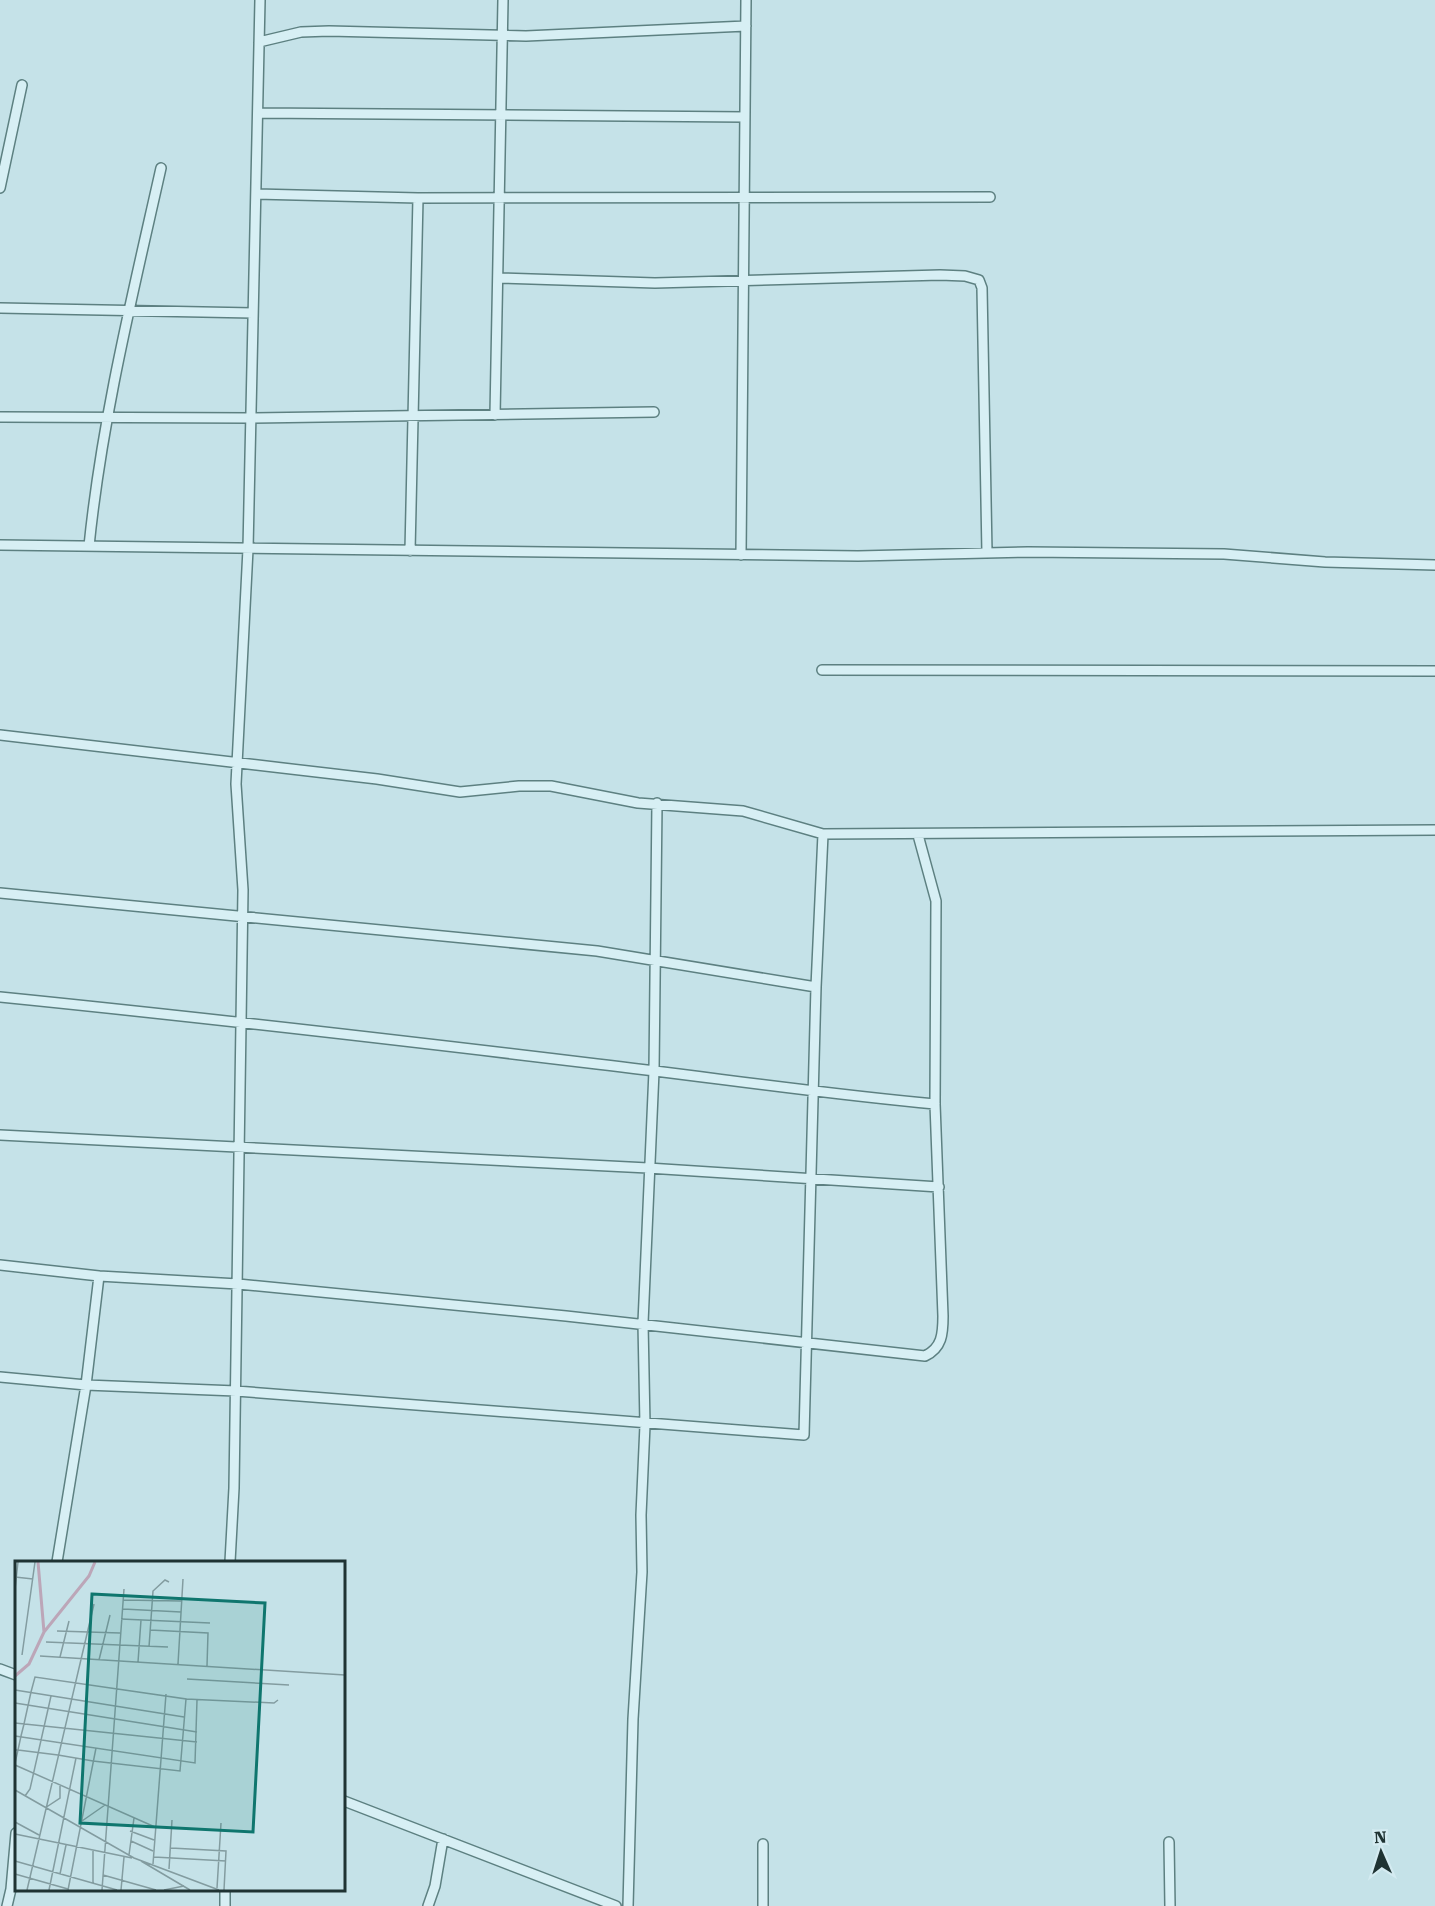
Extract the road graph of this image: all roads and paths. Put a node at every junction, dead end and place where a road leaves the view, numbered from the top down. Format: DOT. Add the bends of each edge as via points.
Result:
graph roads {
  1 [pos="260,0"];
  2 [pos="502,0"];
  3 [pos="746,0"];
  4 [pos="746,26"];
  5 [pos="502,36"];
  6 [pos="259,42"];
  7 [pos="22,85"];
  8 [pos="258,113"];
  9 [pos="502,115"];
  10 [pos="745,117"];
  11 [pos="161,168"];
  12 [pos="0,188"];
  13 [pos="256,194"];
  14 [pos="744,197"];
  15 [pos="990,197"];
  16 [pos="418,198"];
  17 [pos="501,198"];
  18 [pos="500,278"];
  19 [pos="743,280"];
  20 [pos="0,308"];
  21 [pos="129,311"];
  22 [pos="253,313"];
  23 [pos="654,412"];
  24 [pos="495,414"];
  25 [pos="413,416"];
  26 [pos="0,417"];
  27 [pos="107,418"];
  28 [pos="251,418"];
  29 [pos="0,545"];
  30 [pos="89,546"];
  31 [pos="248,549"];
  32 [pos="410,550"];
  33 [pos="987,553"];
  34 [pos="741,555"];
  35 [pos="1435,565"];
  36 [pos="822,670"];
  37 [pos="1435,671"];
  38 [pos="0,735"];
  39 [pos="238,763"];
  40 [pos="657,803"];
  41 [pos="1435,830"];
  42 [pos="823,834"];
  43 [pos="918,835"];
  44 [pos="0,893"];
  45 [pos="242,917"];
  46 [pos="653,960"];
  47 [pos="816,987"];
  48 [pos="0,997"];
  49 [pos="242,1022"];
  50 [pos="654,1071"];
  51 [pos="813,1093"];
  52 [pos="936,1104"];
  53 [pos="0,1135"];
  54 [pos="240,1147"];
  55 [pos="648,1168"];
  56 [pos="810,1178"];
  57 [pos="939,1187"];
  58 [pos="0,1265"];
  59 [pos="99,1276"];
  60 [pos="238,1284"];
  61 [pos="643,1323"];
  62 [pos="806,1342"];
  63 [pos="0,1377"];
  64 [pos="86,1385"];
  65 [pos="236,1391"];
  66 [pos="645,1425"];
  67 [pos="57,1561"];
  68 [pos="230,1561"];
  69 [pos="0,1669"];
  70 [pos="15,1675"];
  71 [pos="345,1800"];
  72 [pos="442,1839"];
  73 [pos="1169,1842"];
  74 [pos="763,1844"];
  75 [pos="15,1860"];
  76 [pos="14,1888"];
  77 [pos="7,1906"];
  78 [pos="428,1906"];
  79 [pos="616,1906"];
  80 [pos="628,1906"];
  81 [pos="763,1906"];
  82 [pos="1170,1906"];
  1 -- 6 [label="street"];
  2 -- 5 [label="street"];
  3 -- 4 [label="street"];
  4 -- 5 [label="street"];
  4 -- 10 [label="street"];
  5 -- 6 [label="street" via="329,31 301,32"];
  5 -- 9 [label="street"];
  6 -- 8 [label="street"];
  7 -- 12 [label="street"];
  8 -- 9 [label="street"];
  8 -- 13 [label="street"];
  9 -- 10 [label="street"];
  9 -- 17 [label="street"];
  10 -- 14 [label="street"];
  11 -- 21 [label="street"];
  13 -- 16 [label="street"];
  13 -- 22 [label="street"];
  14 -- 15 [label="street"];
  14 -- 17 [label="street"];
  14 -- 19 [label="street"];
  16 -- 17 [label="street"];
  16 -- 25 [label="street"];
  17 -- 18 [label="street"];
  18 -- 19 [label="street" via="655,283"];
  18 -- 24 [label="street"];
  19 -- 33 [label="street" via="940,275 979,280"];
  19 -- 34 [label="street"];
  20 -- 21 [label="street"];
  21 -- 22 [label="street"];
  21 -- 27 [label="street"];
  22 -- 28 [label="street"];
  23 -- 24 [label="street"];
  24 -- 25 [label="street"];
  25 -- 28 [label="street"];
  25 -- 32 [label="street"];
  26 -- 27 [label="street"];
  27 -- 28 [label="street"];
  27 -- 30 [label="street" via="97,466"];
  28 -- 31 [label="street"];
  29 -- 30 [label="street"];
  30 -- 31 [label="street"];
  31 -- 32 [label="street"];
  31 -- 39 [label="street"];
  32 -- 34 [label="street"];
  33 -- 34 [label="street"];
  33 -- 35 [label="street" via="1224,554"];
  36 -- 37 [label="street"];
  38 -- 39 [label="street"];
  39 -- 40 [label="street" via="377,778 460,792 551,786 638,803"];
  39 -- 45 [label="street"];
  40 -- 42 [label="street" via="743,811"];
  40 -- 46 [label="street"];
  41 -- 43 [label="street"];
  42 -- 43 [label="street"];
  42 -- 47 [label="street"];
  43 -- 52 [label="street" via="936,901"];
  44 -- 45 [label="street"];
  45 -- 46 [label="street" via="597,951"];
  45 -- 49 [label="street"];
  46 -- 47 [label="street"];
  46 -- 50 [label="street"];
  47 -- 51 [label="street"];
  48 -- 49 [label="street"];
  49 -- 50 [label="street"];
  49 -- 54 [label="street"];
  50 -- 51 [label="street"];
  50 -- 55 [label="street"];
  51 -- 52 [label="street"];
  51 -- 56 [label="street"];
  52 -- 57 [label="street"];
  53 -- 54 [label="street"];
  54 -- 55 [label="street"];
  54 -- 60 [label="street"];
  55 -- 56 [label="street"];
  55 -- 61 [label="street"];
  56 -- 57 [label="street"];
  56 -- 62 [label="street"];
  57 -- 62 [label="street" via="943,1334 934,1352 925,1356"];
  58 -- 59 [label="street"];
  59 -- 60 [label="street"];
  59 -- 64 [label="street"];
  60 -- 61 [label="street"];
  60 -- 65 [label="street"];
  61 -- 62 [label="street"];
  61 -- 66 [label="street"];
  62 -- 66 [label="street" via="804,1436"];
  63 -- 64 [label="street"];
  64 -- 65 [label="street"];
  64 -- 67 [label="street"];
  65 -- 66 [label="street"];
  65 -- 68 [label="street"];
  66 -- 80 [label="street"];
  69 -- 70 [label="street"];
  71 -- 72 [label="street"];
  72 -- 78 [label="street"];
  72 -- 79 [label="street"];
  73 -- 82 [label="street"];
  74 -- 81 [label="street"];
  75 -- 76 [label="street"];
  76 -- 77 [label="street"];
}
